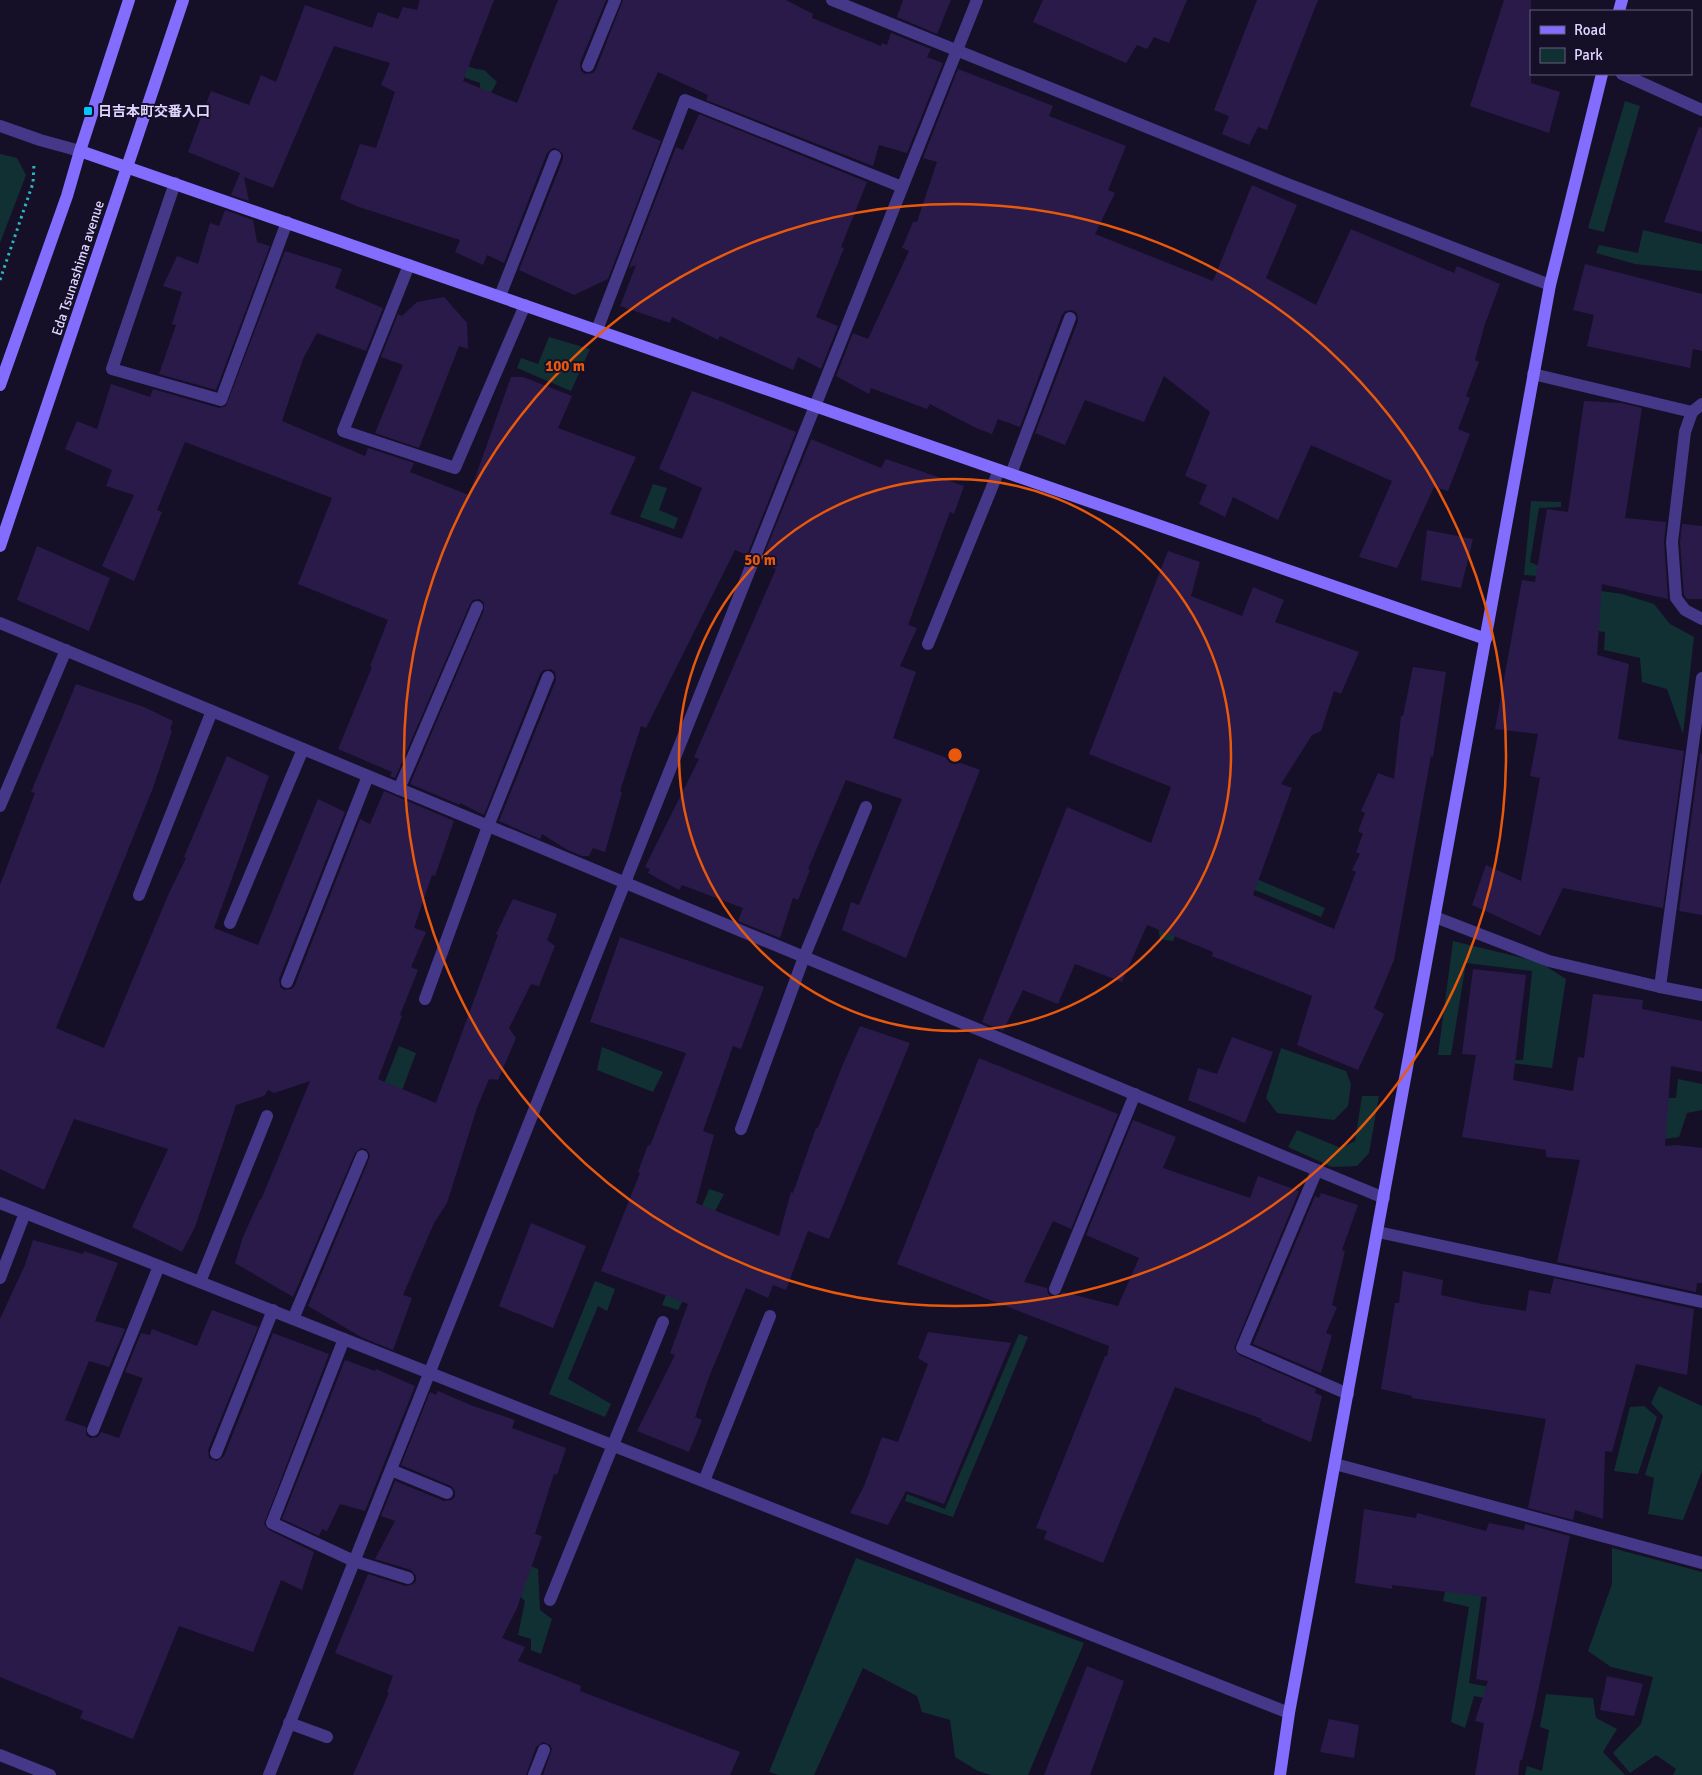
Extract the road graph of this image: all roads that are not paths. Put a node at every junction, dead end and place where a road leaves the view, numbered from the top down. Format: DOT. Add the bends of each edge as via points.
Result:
graph roads {
  1 [pos="130,0"];
  2 [pos="182,0"];
  3 [pos="615,0"];
  4 [pos="832,0"];
  5 [pos="977,0"];
  6 [pos="957,50"];
  7 [pos="588,66"];
  8 [pos="1602,75"];
  9 [pos="1624,75"];
  10 [pos="1702,110"];
  11 [pos="0,126"];
  12 [pos="80,151"];
  13 [pos="555,156"];
  14 [pos="127,167"];
  15 [pos="175,183"];
  16 [pos="902,187"];
  17 [pos="287,222"];
  18 [pos="409,265"];
  19 [pos="1550,285"];
  20 [pos="500,296"];
  21 [pos="525,305"];
  22 [pos="1070,318"];
  23 [pos="597,330"];
  24 [pos="1533,374"];
  25 [pos="0,385"];
  26 [pos="815,406"];
  27 [pos="1697,408"];
  28 [pos="1005,472"];
  29 [pos="0,546"];
  30 [pos="477,607"];
  31 [pos="1702,619"];
  32 [pos="0,623"];
  33 [pos="1486,639"];
  34 [pos="928,644"];
  35 [pos="66,650"];
  36 [pos="548,678"];
  37 [pos="1702,678"];
  38 [pos="212,711"];
  39 [pos="303,749"];
  40 [pos="368,776"];
  41 [pos="399,789"];
  42 [pos="0,806"];
  43 [pos="866,806"];
  44 [pos="488,826"];
  45 [pos="625,883"];
  46 [pos="139,895"];
  47 [pos="1435,917"];
  48 [pos="230,923"];
  49 [pos="804,957"];
  50 [pos="287,982"];
  51 [pos="1660,987"];
  52 [pos="1702,995"];
  53 [pos="425,999"];
  54 [pos="1135,1094"];
  55 [pos="266,1116"];
  56 [pos="741,1129"];
  57 [pos="362,1156"];
  58 [pos="1318,1170"];
  59 [pos="1384,1198"];
  60 [pos="0,1203"];
  61 [pos="25,1213"];
  62 [pos="1378,1232"];
  63 [pos="159,1266"];
  64 [pos="0,1278"];
  65 [pos="200,1282"];
  66 [pos="1055,1289"];
  67 [pos="1702,1302"];
  68 [pos="273,1310"];
  69 [pos="770,1316"];
  70 [pos="293,1318"];
  71 [pos="663,1322"];
  72 [pos="344,1339"];
  73 [pos="430,1373"];
  74 [pos="1348,1394"];
  75 [pos="94,1430"];
  76 [pos="614,1446"];
  77 [pos="216,1453"];
  78 [pos="1335,1464"];
  79 [pos="391,1470"];
  80 [pos="704,1481"];
  81 [pos="447,1493"];
  82 [pos="354,1561"];
  83 [pos="1702,1563"];
  84 [pos="408,1578"];
  85 [pos="550,1600"];
  86 [pos="1289,1713"];
  87 [pos="289,1723"];
  88 [pos="328,1737"];
  89 [pos="544,1750"];
  90 [pos="0,1755"];
  91 [pos="50,1775"];
  92 [pos="269,1775"];
  93 [pos="534,1775"];
  94 [pos="1280,1775"];
  1 -- 12 [label="street"];
  2 -- 14 [label="street, Eda Tsunashima avenue"];
  3 -- 7 [label="street"];
  4 -- 6 [label="street"];
  5 -- 6 [label="street"];
  6 -- 16 [label="street"];
  6 -- 19 [label="street" via="1285,183"];
  8 -- 19 [label="street"];
  9 -- 10 [label="street"];
  11 -- 12 [label="street"];
  12 -- 14 [label="street"];
  12 -- 25 [label="street"];
  13 -- 20 [label="street"];
  14 -- 15 [label="street"];
  14 -- 29 [label="street, Eda Tsunashima avenue"];
  15 -- 17 [label="street"];
  15 -- 17 [label="street" via="112,369 221,400"];
  16 -- 23 [label="street" via="685,100"];
  16 -- 26 [label="street"];
  17 -- 18 [label="street"];
  18 -- 20 [label="street"];
  18 -- 21 [label="street" via="343,431 455,468"];
  19 -- 24 [label="street"];
  20 -- 21 [label="street"];
  21 -- 23 [label="street"];
  22 -- 28 [label="street"];
  23 -- 26 [label="street"];
  24 -- 27 [label="street"];
  24 -- 33 [label="street"];
  26 -- 28 [label="street"];
  26 -- 45 [label="street"];
  27 -- 31 [label="street" via="1685,432 1672,542 1676,598 1685,610"];
  28 -- 33 [label="street"];
  28 -- 34 [label="street"];
  30 -- 41 [label="street"];
  32 -- 35 [label="street"];
  33 -- 47 [label="street"];
  35 -- 38 [label="street"];
  35 -- 42 [label="street"];
  36 -- 44 [label="street"];
  37 -- 51 [label="street"];
  38 -- 39 [label="street"];
  38 -- 46 [label="street"];
  39 -- 40 [label="street"];
  39 -- 48 [label="street"];
  40 -- 41 [label="street"];
  40 -- 50 [label="street"];
  41 -- 44 [label="street"];
  43 -- 49 [label="street"];
  44 -- 45 [label="street"];
  44 -- 53 [label="street"];
  45 -- 49 [label="street"];
  45 -- 73 [label="street"];
  47 -- 51 [label="street" via="1549,961"];
  47 -- 59 [label="street"];
  49 -- 54 [label="street"];
  49 -- 56 [label="street"];
  51 -- 52 [label="street"];
  54 -- 58 [label="street"];
  54 -- 66 [label="street"];
  55 -- 65 [label="street"];
  57 -- 70 [label="street"];
  58 -- 59 [label="street"];
  58 -- 74 [label="street" via="1242,1348"];
  59 -- 62 [label="street"];
  60 -- 61 [label="street"];
  61 -- 63 [label="street"];
  61 -- 64 [label="street"];
  62 -- 67 [label="street"];
  62 -- 74 [label="street"];
  63 -- 65 [label="street"];
  63 -- 75 [label="street"];
  65 -- 68 [label="street"];
  68 -- 70 [label="street"];
  68 -- 77 [label="street"];
  69 -- 80 [label="street"];
  70 -- 72 [label="street"];
  71 -- 76 [label="street"];
  72 -- 73 [label="street"];
  72 -- 82 [label="street" via="272,1523"];
  73 -- 76 [label="street"];
  73 -- 79 [label="street"];
  74 -- 78 [label="street"];
  76 -- 80 [label="street"];
  76 -- 85 [label="street"];
  78 -- 83 [label="street"];
  78 -- 86 [label="street"];
  79 -- 81 [label="street"];
  79 -- 82 [label="street"];
  80 -- 86 [label="street"];
  82 -- 84 [label="street"];
  82 -- 87 [label="street"];
  86 -- 94 [label="street"];
  87 -- 88 [label="street"];
  87 -- 92 [label="street"];
  89 -- 93 [label="street"];
  90 -- 91 [label="street"];
}
